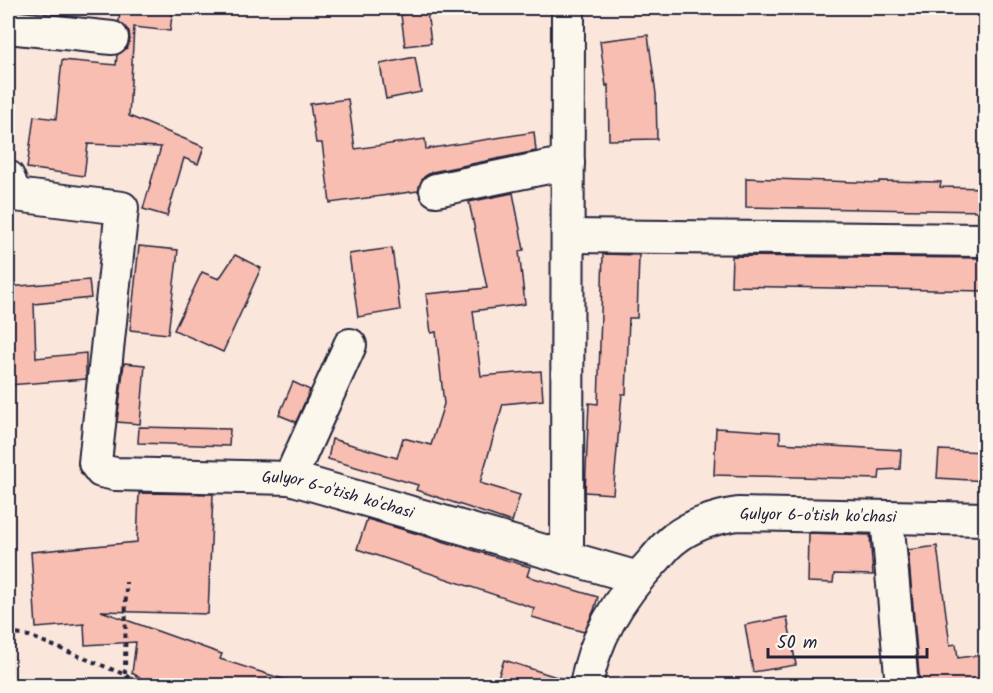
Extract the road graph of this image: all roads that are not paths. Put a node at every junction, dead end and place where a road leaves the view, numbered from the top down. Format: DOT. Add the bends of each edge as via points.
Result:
graph roads {
  1 [pos="568,8"];
  2 [pos="8,27"];
  3 [pos="112,38"];
  4 [pos="568,163"];
  5 [pos="8,177"];
  6 [pos="436,190"];
  7 [pos="568,236"];
  8 [pos="986,240"];
  9 [pos="350,345"];
  10 [pos="290,478"];
  11 [pos="887,517"];
  12 [pos="986,519"];
  13 [pos="567,558"];
  14 [pos="638,578"];
  15 [pos="586,686"];
  16 [pos="902,686"];
  1 -- 4 [label="street"];
  2 -- 3 [label="street"];
  4 -- 6 [label="street"];
  4 -- 7 [label="street"];
  5 -- 10 [label="street, Gulyor 6-o'tish ko'chasi" via="15,195 122,208 94,463 101,471"];
  7 -- 8 [label="street"];
  7 -- 13 [label="street"];
  9 -- 10 [label="street"];
  10 -- 13 [label="street, Gulyor 6-o'tish ko'chasi"];
  11 -- 12 [label="street, Gulyor 6-o'tish ko'chasi"];
  11 -- 14 [label="street, Gulyor 6-o'tish ko'chasi" via="718,516 674,538"];
  11 -- 16 [label="street"];
  13 -- 14 [label="street, Gulyor 6-o'tish ko'chasi"];
  14 -- 15 [label="street" via="602,630"];
}
